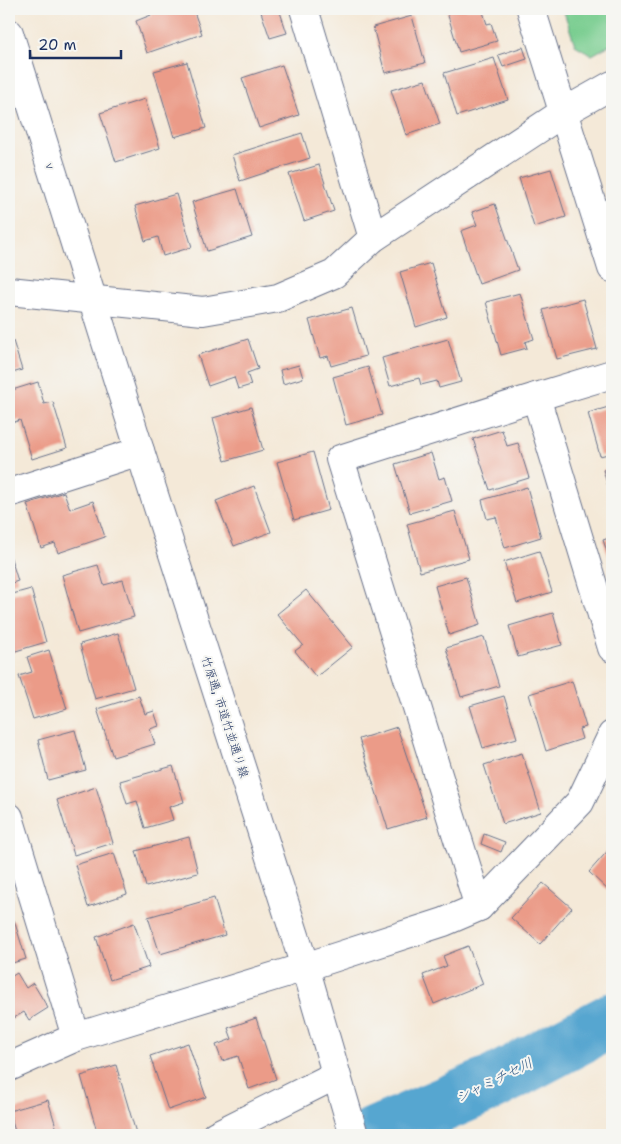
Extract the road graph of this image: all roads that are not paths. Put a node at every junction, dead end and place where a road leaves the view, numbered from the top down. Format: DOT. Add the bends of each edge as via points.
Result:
graph roads {
  1 [pos="304,9"];
  2 [pos="531,9"];
  3 [pos="9,33"];
  4 [pos="612,85"];
  5 [pos="564,112"];
  6 [pos="373,238"];
  7 [pos="612,268"];
  8 [pos="9,291"];
  9 [pos="93,300"];
  10 [pos="612,374"];
  11 [pos="536,397"];
  12 [pos="140,451"];
  13 [pos="9,493"];
  14 [pos="612,648"];
  15 [pos="612,735"];
  16 [pos="9,817"];
  17 [pos="479,907"];
  18 [pos="305,967"];
  19 [pos="76,1037"];
  20 [pos="9,1067"];
  21 [pos="339,1088"];
  22 [pos="216,1135"];
  23 [pos="354,1135"];
  1 -- 6 [label="street"];
  2 -- 5 [label="street"];
  3 -- 9 [label="street, ｖ"];
  4 -- 5 [label="street"];
  5 -- 6 [label="street"];
  5 -- 7 [label="street"];
  6 -- 9 [label="street" via="334,274 278,298 203,311"];
  8 -- 9 [label="street"];
  9 -- 12 [label="street, 竹原通, 市道竹並通り線"];
  10 -- 11 [label="street"];
  11 -- 14 [label="street"];
  11 -- 17 [label="street" via="340,459"];
  12 -- 13 [label="street"];
  12 -- 18 [label="street, 竹原通, 市道竹並通り線"];
  15 -- 17 [label="street" via="580,802"];
  16 -- 19 [label="street"];
  17 -- 18 [label="street" via="444,922"];
  18 -- 19 [label="street"];
  18 -- 21 [label="street, 竹原通, 市道竹並通り線"];
  19 -- 20 [label="street"];
  21 -- 22 [label="street"];
  21 -- 23 [label="street, 竹原通, 市道竹並通り線"];
}
